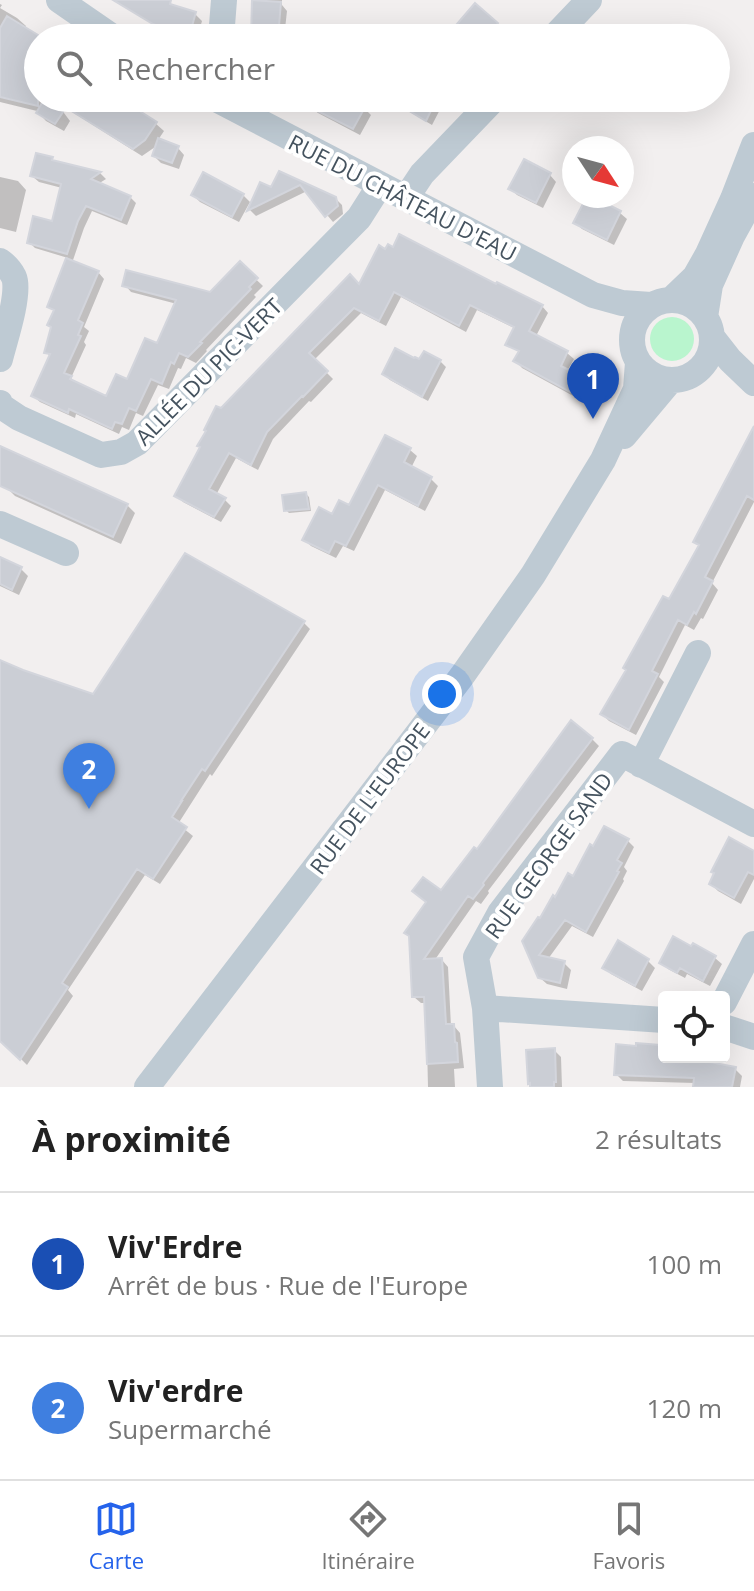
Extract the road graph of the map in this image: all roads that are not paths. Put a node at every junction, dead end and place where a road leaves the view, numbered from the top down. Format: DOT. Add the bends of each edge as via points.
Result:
graph roads {
  1 [pos="59,0"];
  2 [pos="224,0"];
  3 [pos="589,0"];
  4 [pos="94,24"];
  5 [pos="222,24"];
  6 [pos="566,24"];
  7 [pos="241,112"];
  8 [pos="482,112"];
  9 [pos="754,145"];
  10 [pos="380,185"];
  11 [pos="754,196"];
  12 [pos="406,198"];
  13 [pos="0,261"];
  14 [pos="593,295"];
  15 [pos="662,302"];
  16 [pos="708,327"];
  17 [pos="635,352"];
  18 [pos="0,359"];
  19 [pos="671,380"];
  20 [pos="754,383"];
  21 [pos="0,403"];
  22 [pos="603,460"];
  23 [pos="0,524"];
  24 [pos="66,553"];
  25 [pos="698,653"];
  26 [pos="641,765"];
  27 [pos="754,824"];
  28 [pos="754,944"];
  29 [pos="730,991"];
  30 [pos="485,1008"];
  31 [pos="658,1020"];
  32 [pos="730,1029"];
  33 [pos="754,1037"];
  34 [pos="147,1087"];
  35 [pos="490,1087"];
  1 -- 4 [label="street"];
  2 -- 5 [label="street"];
  3 -- 6 [label="street"];
  7 -- 10 [label="street, RUE DU CHÂTEAU D'EAU"];
  8 -- 12 [label="street"];
  9 -- 15 [label="street" via="695,277"];
  10 -- 12 [label="street, RUE DU CHÂTEAU D'EAU"];
  10 -- 21 [label="street, ALLÉE DU PIC-VERT" via="359,218 137,443 101,455 19,418"];
  11 -- 16 [label="street" via="710,285"];
  12 -- 14 [label="street, RUE DU CHÂTEAU D'EAU"];
  13 -- 18 [label="street" via="15,279"];
  14 -- 15 [label="street, RUE DU CHÂTEAU D'EAU" via="622,303"];
  14 -- 17 [label="street, RUE DU CHÂTEAU D'EAU"];
  15 -- 16 [label="street" via="691,304"];
  15 -- 17 [label="street" via="637,320"];
  16 -- 19 [label="street" via="709,356 697,371"];
  16 -- 20 [label="street"];
  17 -- 19 [label="street" via="653,375"];
  17 -- 22 [label="street, RUE DE L'EUROPE" via="636,389"];
  19 -- 22 [label="street, RUE DE L'EUROPE"];
  22 -- 34 [label="street, RUE DE L'EUROPE" via="533,575 462,676"];
  23 -- 24 [label="street"];
  25 -- 26 [label="street"];
  26 -- 27 [label="street, RUE GEORGE SAND"];
  26 -- 30 [label="street, RUE GEORGE SAND" via="622,754 500,913 476,957"];
  28 -- 29 [label="street"];
  30 -- 31 [label="street"];
  30 -- 35 [label="street"];
  32 -- 33 [label="street"];
}
